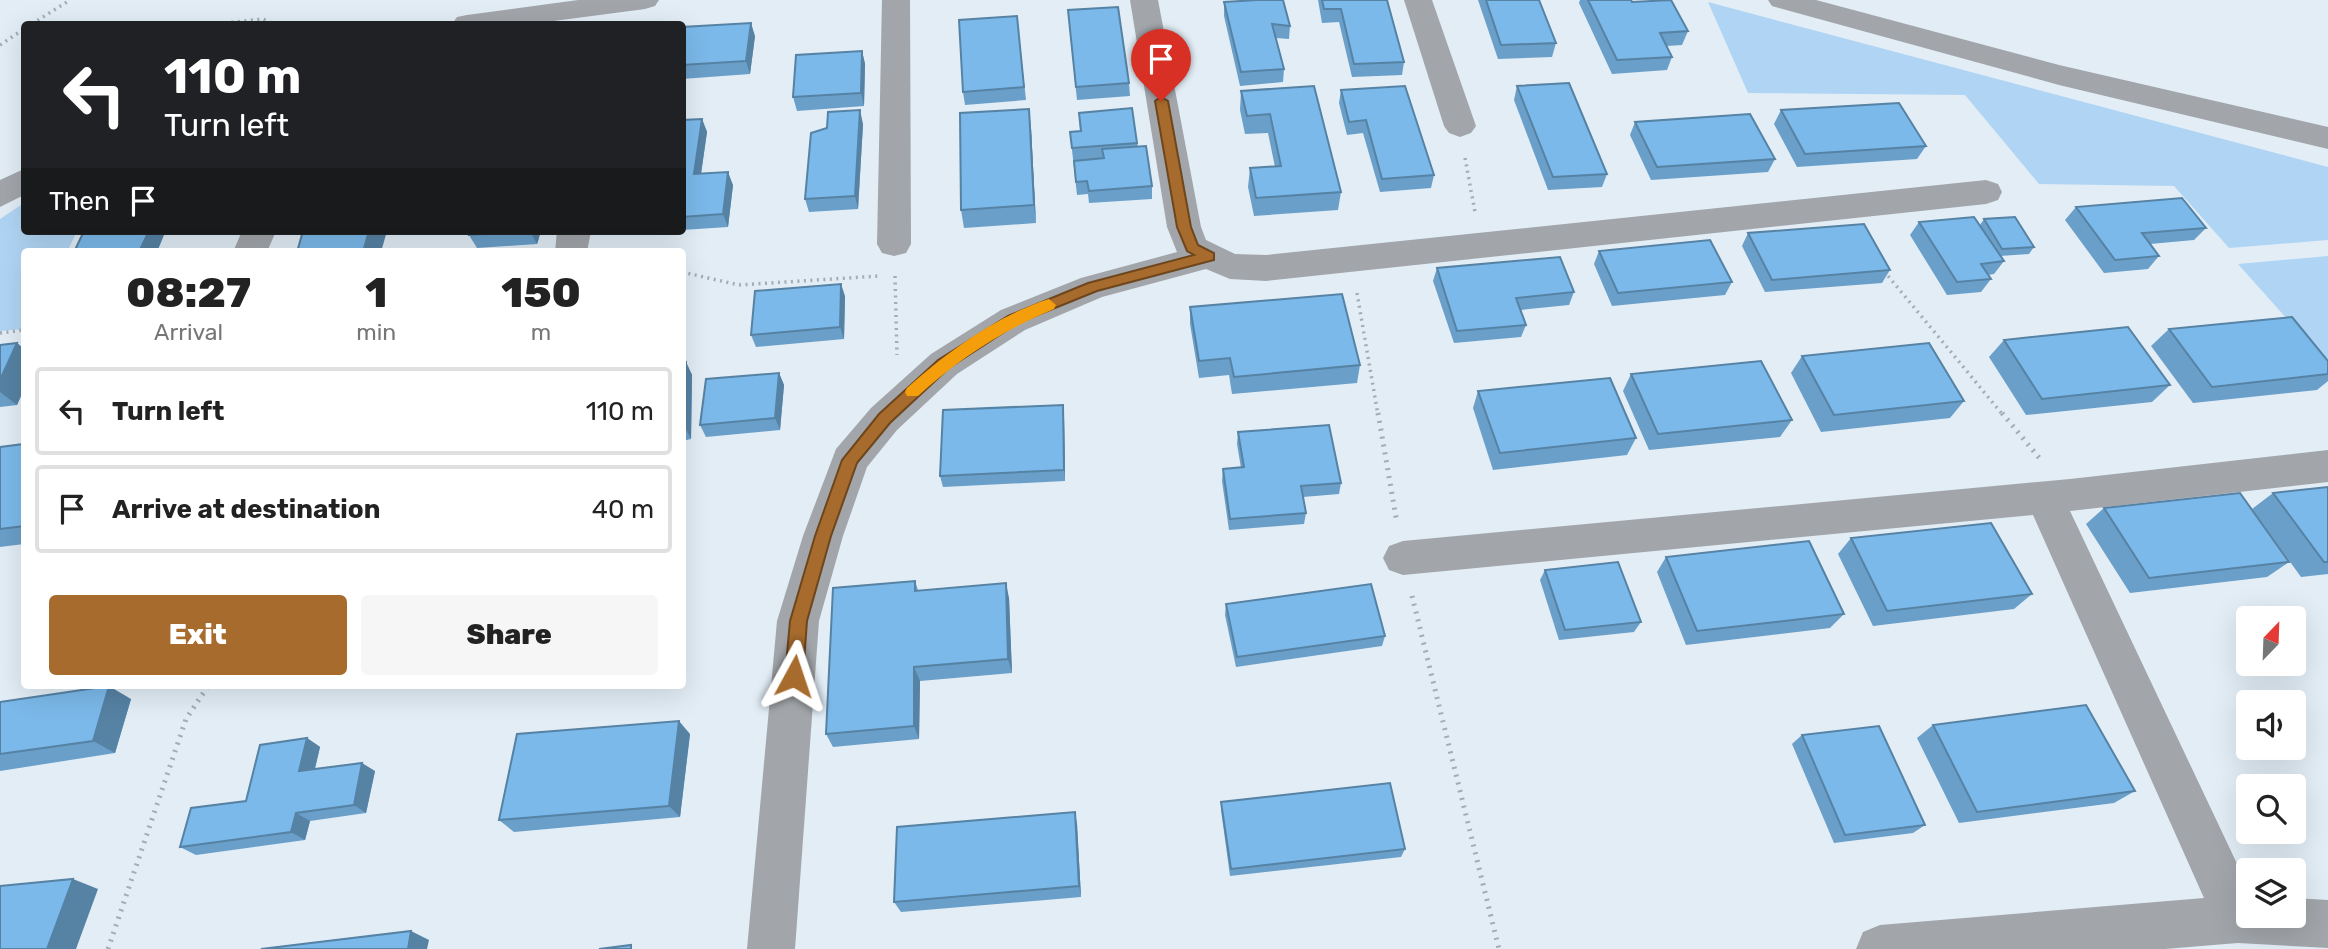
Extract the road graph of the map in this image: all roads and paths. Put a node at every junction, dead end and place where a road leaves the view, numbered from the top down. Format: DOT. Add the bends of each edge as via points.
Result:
graph roads {
  1 [pos="70,0"];
  2 [pos="645,0"];
  3 [pos="896,0"];
  4 [pos="1144,0"];
  5 [pos="1418,0"];
  6 [pos="1782,0"];
  7 [pos="611,14"];
  8 [pos="37,21"];
  9 [pos="244,21"];
  10 [pos="267,21"];
  11 [pos="510,21"];
  12 [pos="21,31"];
  13 [pos="0,45"];
  14 [pos="1460,126"];
  15 [pos="2328,138"];
  16 [pos="21,182"];
  17 [pos="1986,192"];
  18 [pos="0,195"];
  19 [pos="894,244"];
  20 [pos="1481,245"];
  21 [pos="1209,256"];
  22 [pos="1350,259"];
  23 [pos="1876,261"];
  24 [pos="686,273"];
  25 [pos="895,275"];
  26 [pos="21,330"];
  27 [pos="0,333"];
  28 [pos="898,405"];
  29 [pos="2328,466"];
  30 [pos="2057,496"];
  31 [pos="1403,558"];
  32 [pos="206,689"];
  33 [pos="2236,914"];
  34 [pos="2236,919"];
  35 [pos="2306,923"];
  36 [pos="2328,924"];
  37 [pos="108,949"];
  38 [pos="771,949"];
  39 [pos="1499,949"];
  40 [pos="1880,949"];
  1 -- 8 [label="path"];
  2 -- 7 [label="street"];
  3 -- 19 [label="street"];
  4 -- 21 [label="street" via="1184,227 1192,248"];
  5 -- 14 [label="street"];
  6 -- 15 [label="street" via="2059,75"];
  7 -- 11 [label="street"];
  9 -- 10 [label="path"];
  12 -- 13 [label="path"];
  14 -- 20 [label="path"];
  16 -- 18 [label="street"];
  17 -- 20 [label="street"];
  19 -- 25 [label="path"];
  20 -- 22 [label="street"];
  21 -- 22 [label="street" via="1230,266 1266,268"];
  21 -- 28 [label="street" via="1093,287 1013,320 944,364"];
  22 -- 31 [label="path"];
  23 -- 30 [label="path"];
  24 -- 25 [label="path" via="739,285"];
  25 -- 28 [label="path"];
  26 -- 27 [label="path"];
  28 -- 38 [label="street" via="850,460 798,621"];
  29 -- 30 [label="street"];
  30 -- 31 [label="street"];
  30 -- 33 [label="street"];
  31 -- 39 [label="path"];
  32 -- 37 [label="path" via="186,719"];
  34 -- 40 [label="street"];
  35 -- 36 [label="street"];
}
